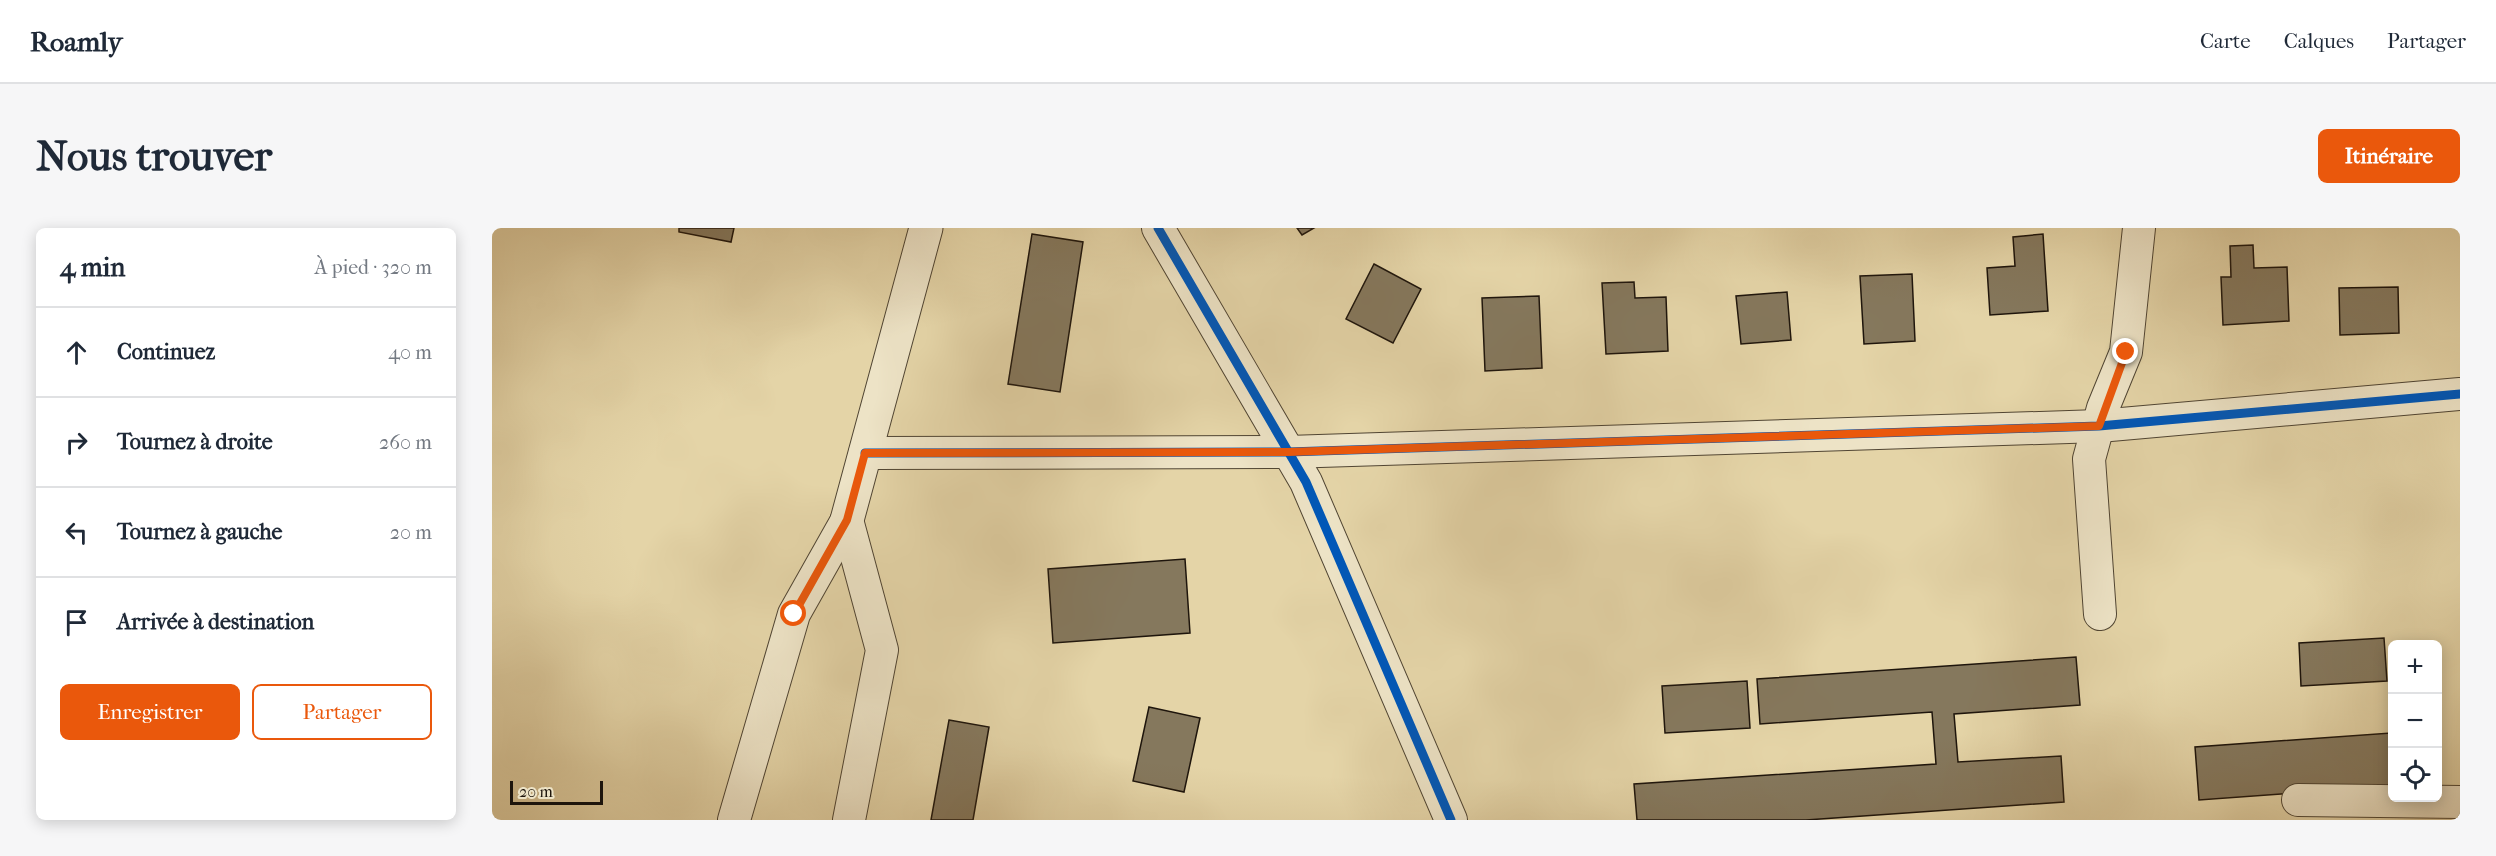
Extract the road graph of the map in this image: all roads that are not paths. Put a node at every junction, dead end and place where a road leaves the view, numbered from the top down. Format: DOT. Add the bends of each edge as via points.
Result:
graph roads {
  1 [pos="926,228"];
  2 [pos="1158,228"];
  3 [pos="2139,228"];
  4 [pos="2460,394"];
  5 [pos="2099,426"];
  6 [pos="1288,452"];
  7 [pos="865,453"];
  8 [pos="847,520"];
  9 [pos="2100,614"];
  10 [pos="2298,800"];
  11 [pos="2460,802"];
  12 [pos="734,820"];
  13 [pos="849,820"];
  14 [pos="1451,820"];
  1 -- 7 [label="street"];
  2 -- 6 [label="street"];
  3 -- 5 [label="street" via="2126,352"];
  4 -- 5 [label="street"];
  5 -- 6 [label="street"];
  5 -- 9 [label="street" via="2089,459"];
  6 -- 7 [label="street"];
  6 -- 14 [label="street" via="1306,482"];
  7 -- 8 [label="street"];
  8 -- 12 [label="street" via="794,614"];
  8 -- 13 [label="street" via="882,650"];
  10 -- 11 [label="street"];
}
